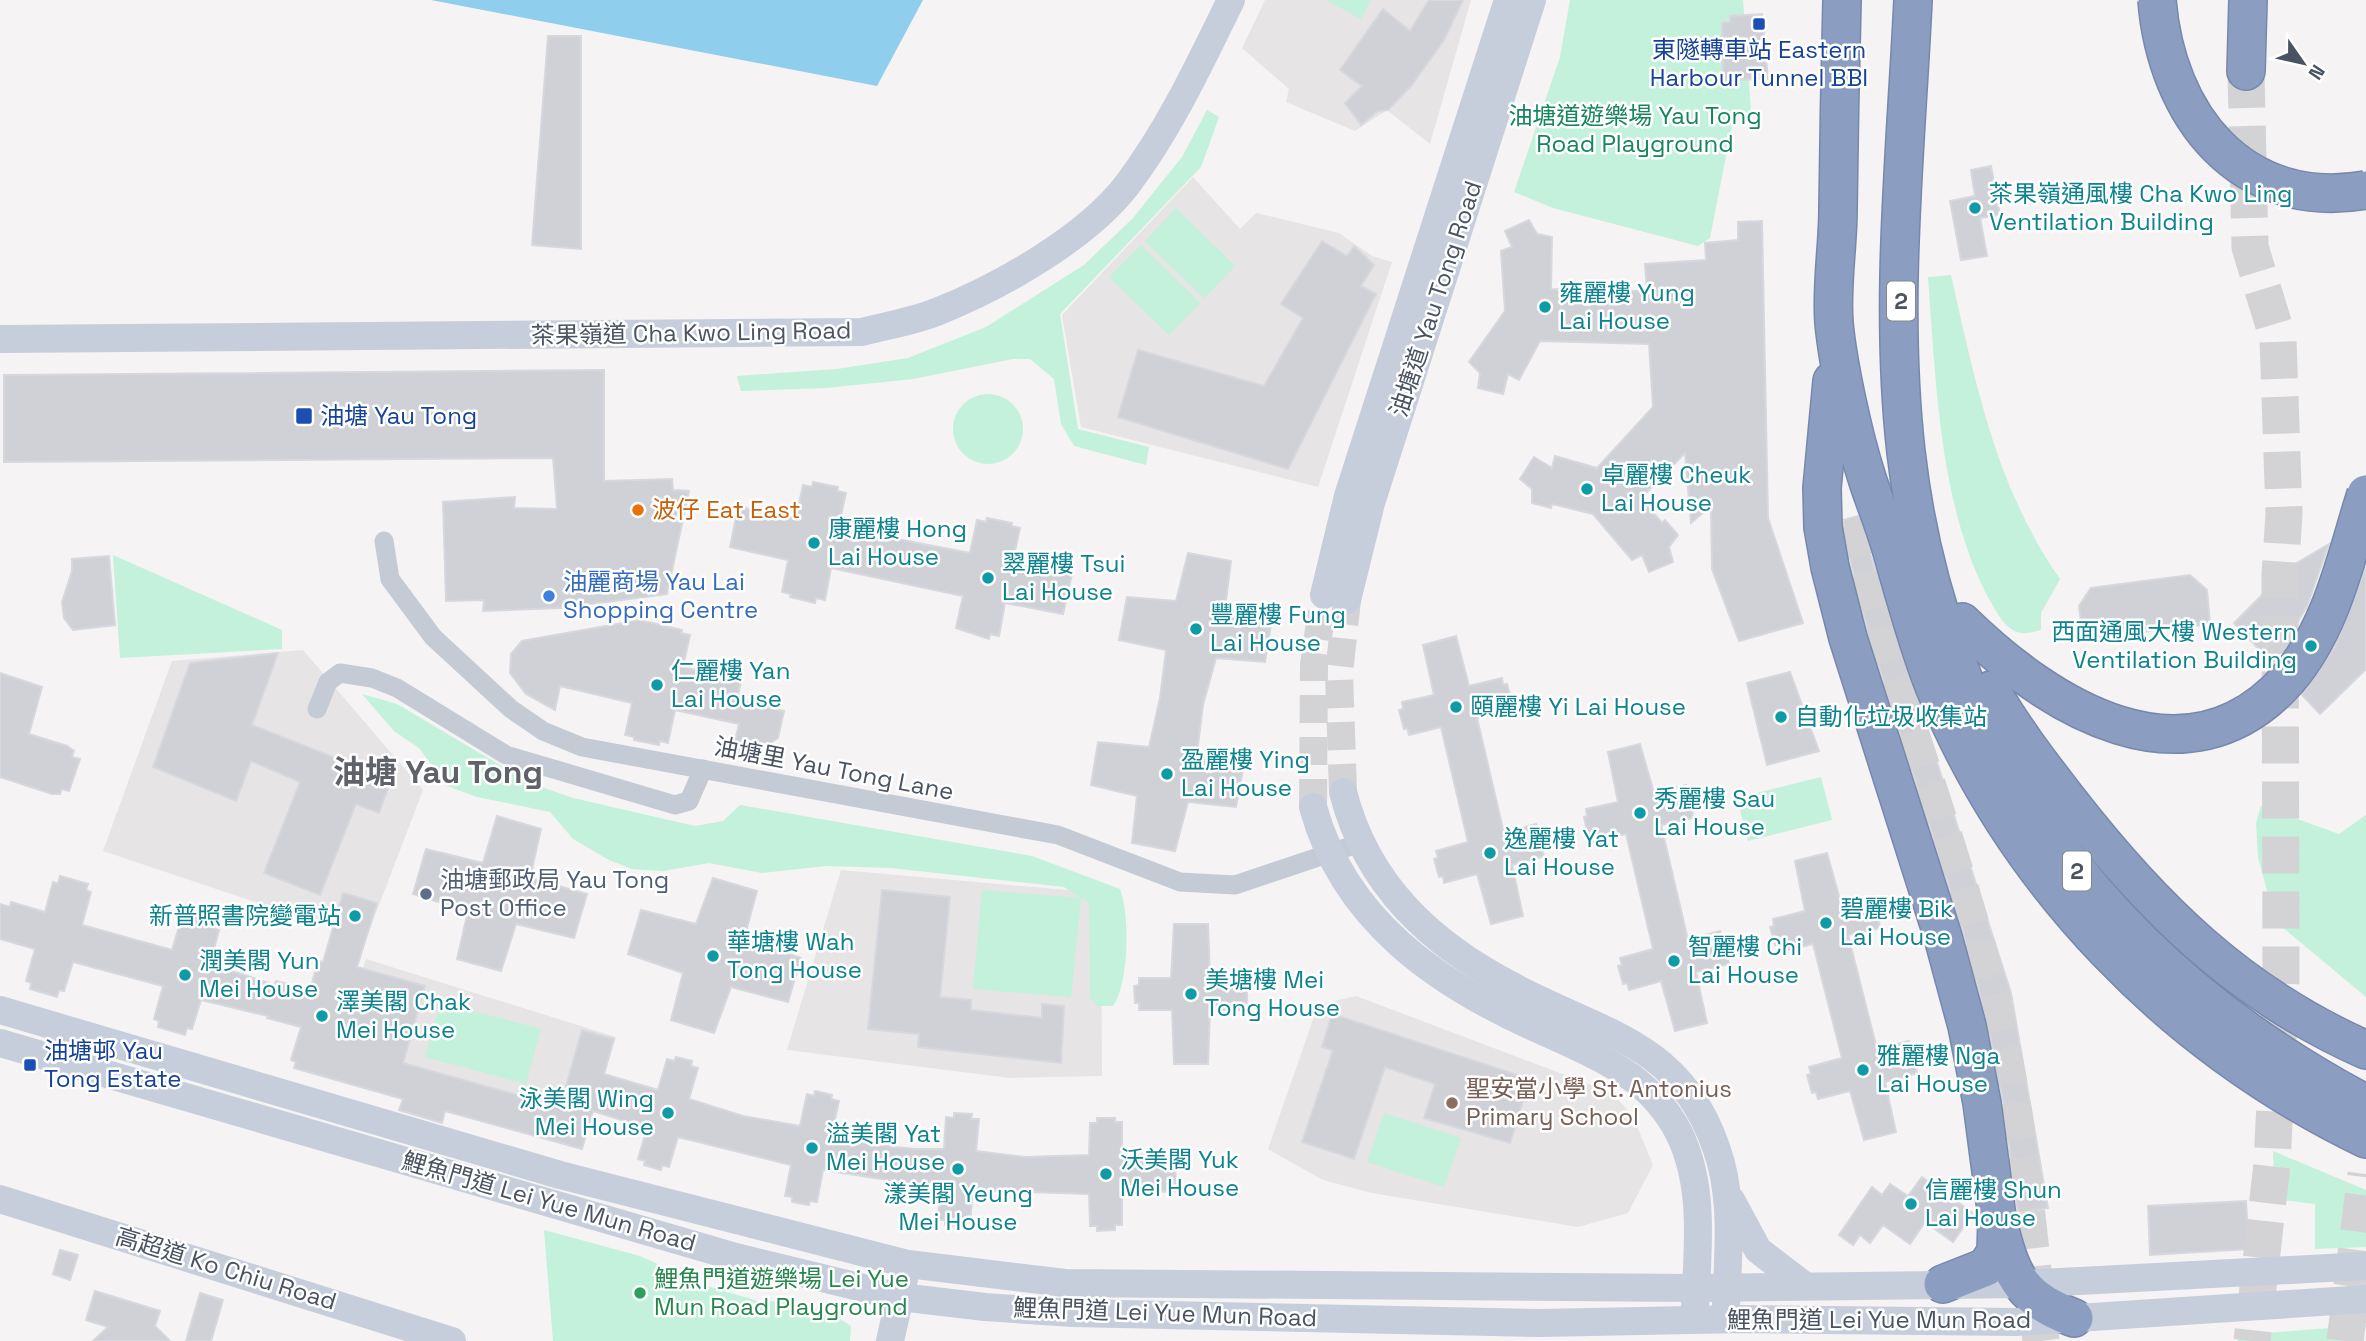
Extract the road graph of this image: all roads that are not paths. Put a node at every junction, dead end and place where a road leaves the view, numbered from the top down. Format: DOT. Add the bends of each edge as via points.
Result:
graph roads {
  1 [pos="1231,0"];
  2 [pos="1508,0"];
  3 [pos="1532,0"];
  4 [pos="1842,0"];
  5 [pos="1913,0"];
  6 [pos="2157,0"];
  7 [pos="2248,0"];
  8 [pos="2246,71"];
  9 [pos="2366,190"];
  10 [pos="1834,324"];
  11 [pos="0,339"];
  12 [pos="1903,400"];
  13 [pos="1831,415"];
  14 [pos="2366,494"];
  15 [pos="1848,521"];
  16 [pos="384,541"];
  17 [pos="1962,622"];
  18 [pos="317,709"];
  19 [pos="703,769"];
  20 [pos="1343,792"];
  21 [pos="1313,807"];
  22 [pos="1360,843"];
  23 [pos="1329,855"];
  24 [pos="0,1010"];
  25 [pos="0,1043"];
  26 [pos="2366,1050"];
  27 [pos="2366,1104"];
  28 [pos="2366,1139"];
  29 [pos="1727,1192"];
  30 [pos="0,1199"];
  31 [pos="1997,1217"];
  32 [pos="908,1264"];
  33 [pos="2366,1266"];
  34 [pos="1943,1284"];
  35 [pos="2022,1284"];
  36 [pos="1805,1286"];
  37 [pos="1696,1287"];
  38 [pos="1727,1287"];
  39 [pos="900,1297"];
  40 [pos="2366,1299"];
  41 [pos="2074,1318"];
  42 [pos="1695,1319"];
  43 [pos="1725,1319"];
  44 [pos="452,1341"];
  45 [pos="890,1341"];
  1 -- 11 [label="main road, 茶果嶺道 Cha Kwo Ling Road" via="1181,101 1126,186 1073,236 999,284 937,312 863,332"];
  2 -- 3 [label="main road, 油塘道 Yau Tong Road" via="1348,496 1336,597 1371,503"];
  4 -- 10 [label="highway, 2"];
  5 -- 12 [label="highway, 2" via="1900,203"];
  6 -- 9 [label="highway, bridge" via="2163,46 2179,94 2205,136 2221,151 2261,178 2287,187 2317,192"];
  7 -- 8 [label="highway"];
  10 -- 13 [label="highway"];
  10 -- 28 [label="highway, 2" via="1865,472 1917,640 1955,733 2004,821 2096,941 2169,1011 2294,1102"];
  12 -- 17 [label="highway" via="1934,551"];
  12 -- 27 [label="highway, 2" via="1919,536 1938,607 1962,676 2030,805 2103,902 2189,988 2267,1047"];
  13 -- 15 [label="highway"];
  13 -- 31 [label="highway" via="1822,488 1830,566 1968,1026"];
  14 -- 17 [label="highway, bridge" via="2321,627 2307,655 2267,700 2229,722 2181,734 2147,732 2109,722 2053,696 2009,665"];
  16 -- 19 [label="street, 油塘里 Yau Tong Lane" via="390,579 414,613 470,674 511,709 543,731 582,747"];
  17 -- 26 [label="highway" via="2005,715 2146,895 2210,954 2288,1010"];
  18 -- 19 [label="street" via="328,682 340,673 372,678 397,688 506,755 675,805 689,802"];
  19 -- 23 [label="street, 油塘里 Yau Tong Lane" via="1058,835 1180,882 1235,885"];
  20 -- 22 [label="main road"];
  21 -- 23 [label="main road"];
  22 -- 23 [label="street, 油塘里 Yau Tong Lane"];
  22 -- 29 [label="main road" via="1396,900 1444,945 1517,989 1658,1059 1703,1115"];
  23 -- 37 [label="main road" via="1365,911 1422,964 1488,1005 1625,1070 1655,1096 1675,1126 1690,1163 1698,1217"];
  24 -- 32 [label="main road, 鯉魚門道 Lei Yue Mun Road" via="560,1175"];
  25 -- 39 [label="main road, 鯉魚門道 Lei Yue Mun Road" via="619,1224"];
  29 -- 36 [label="main road" via="1758,1250"];
  29 -- 38 [label="main road"];
  30 -- 44 [label="main road, 高超道 Ko Chiu Road"];
  31 -- 34 [label="highway" via="1996,1252 1986,1267"];
  31 -- 35 [label="highway" via="2007,1257"];
  32 -- 37 [label="main road, 鯉魚門道 Lei Yue Mun Road" via="1065,1283"];
  32 -- 39 [label="main road"];
  33 -- 35 [label="main road, 鯉魚門道 Lei Yue Mun Road"];
  34 -- 35 [label="main road, 鯉魚門道 Lei Yue Mun Road"];
  34 -- 36 [label="main road, 鯉魚門道 Lei Yue Mun Road"];
  35 -- 41 [label="highway" via="2041,1306"];
  36 -- 38 [label="main road, 鯉魚門道 Lei Yue Mun Road"];
  37 -- 38 [label="main road, 鯉魚門道 Lei Yue Mun Road"];
  37 -- 42 [label="main road"];
  38 -- 43 [label="main road"];
  39 -- 42 [label="main road, 鯉魚門道 Lei Yue Mun Road" via="1073,1313 1540,1323"];
  39 -- 45 [label="main road"];
  40 -- 41 [label="main road, 鯉魚門道 Lei Yue Mun Road"];
  41 -- 43 [label="main road, 鯉魚門道 Lei Yue Mun Road" via="2016,1322"];
  42 -- 43 [label="main road, 鯉魚門道 Lei Yue Mun Road"];
}
